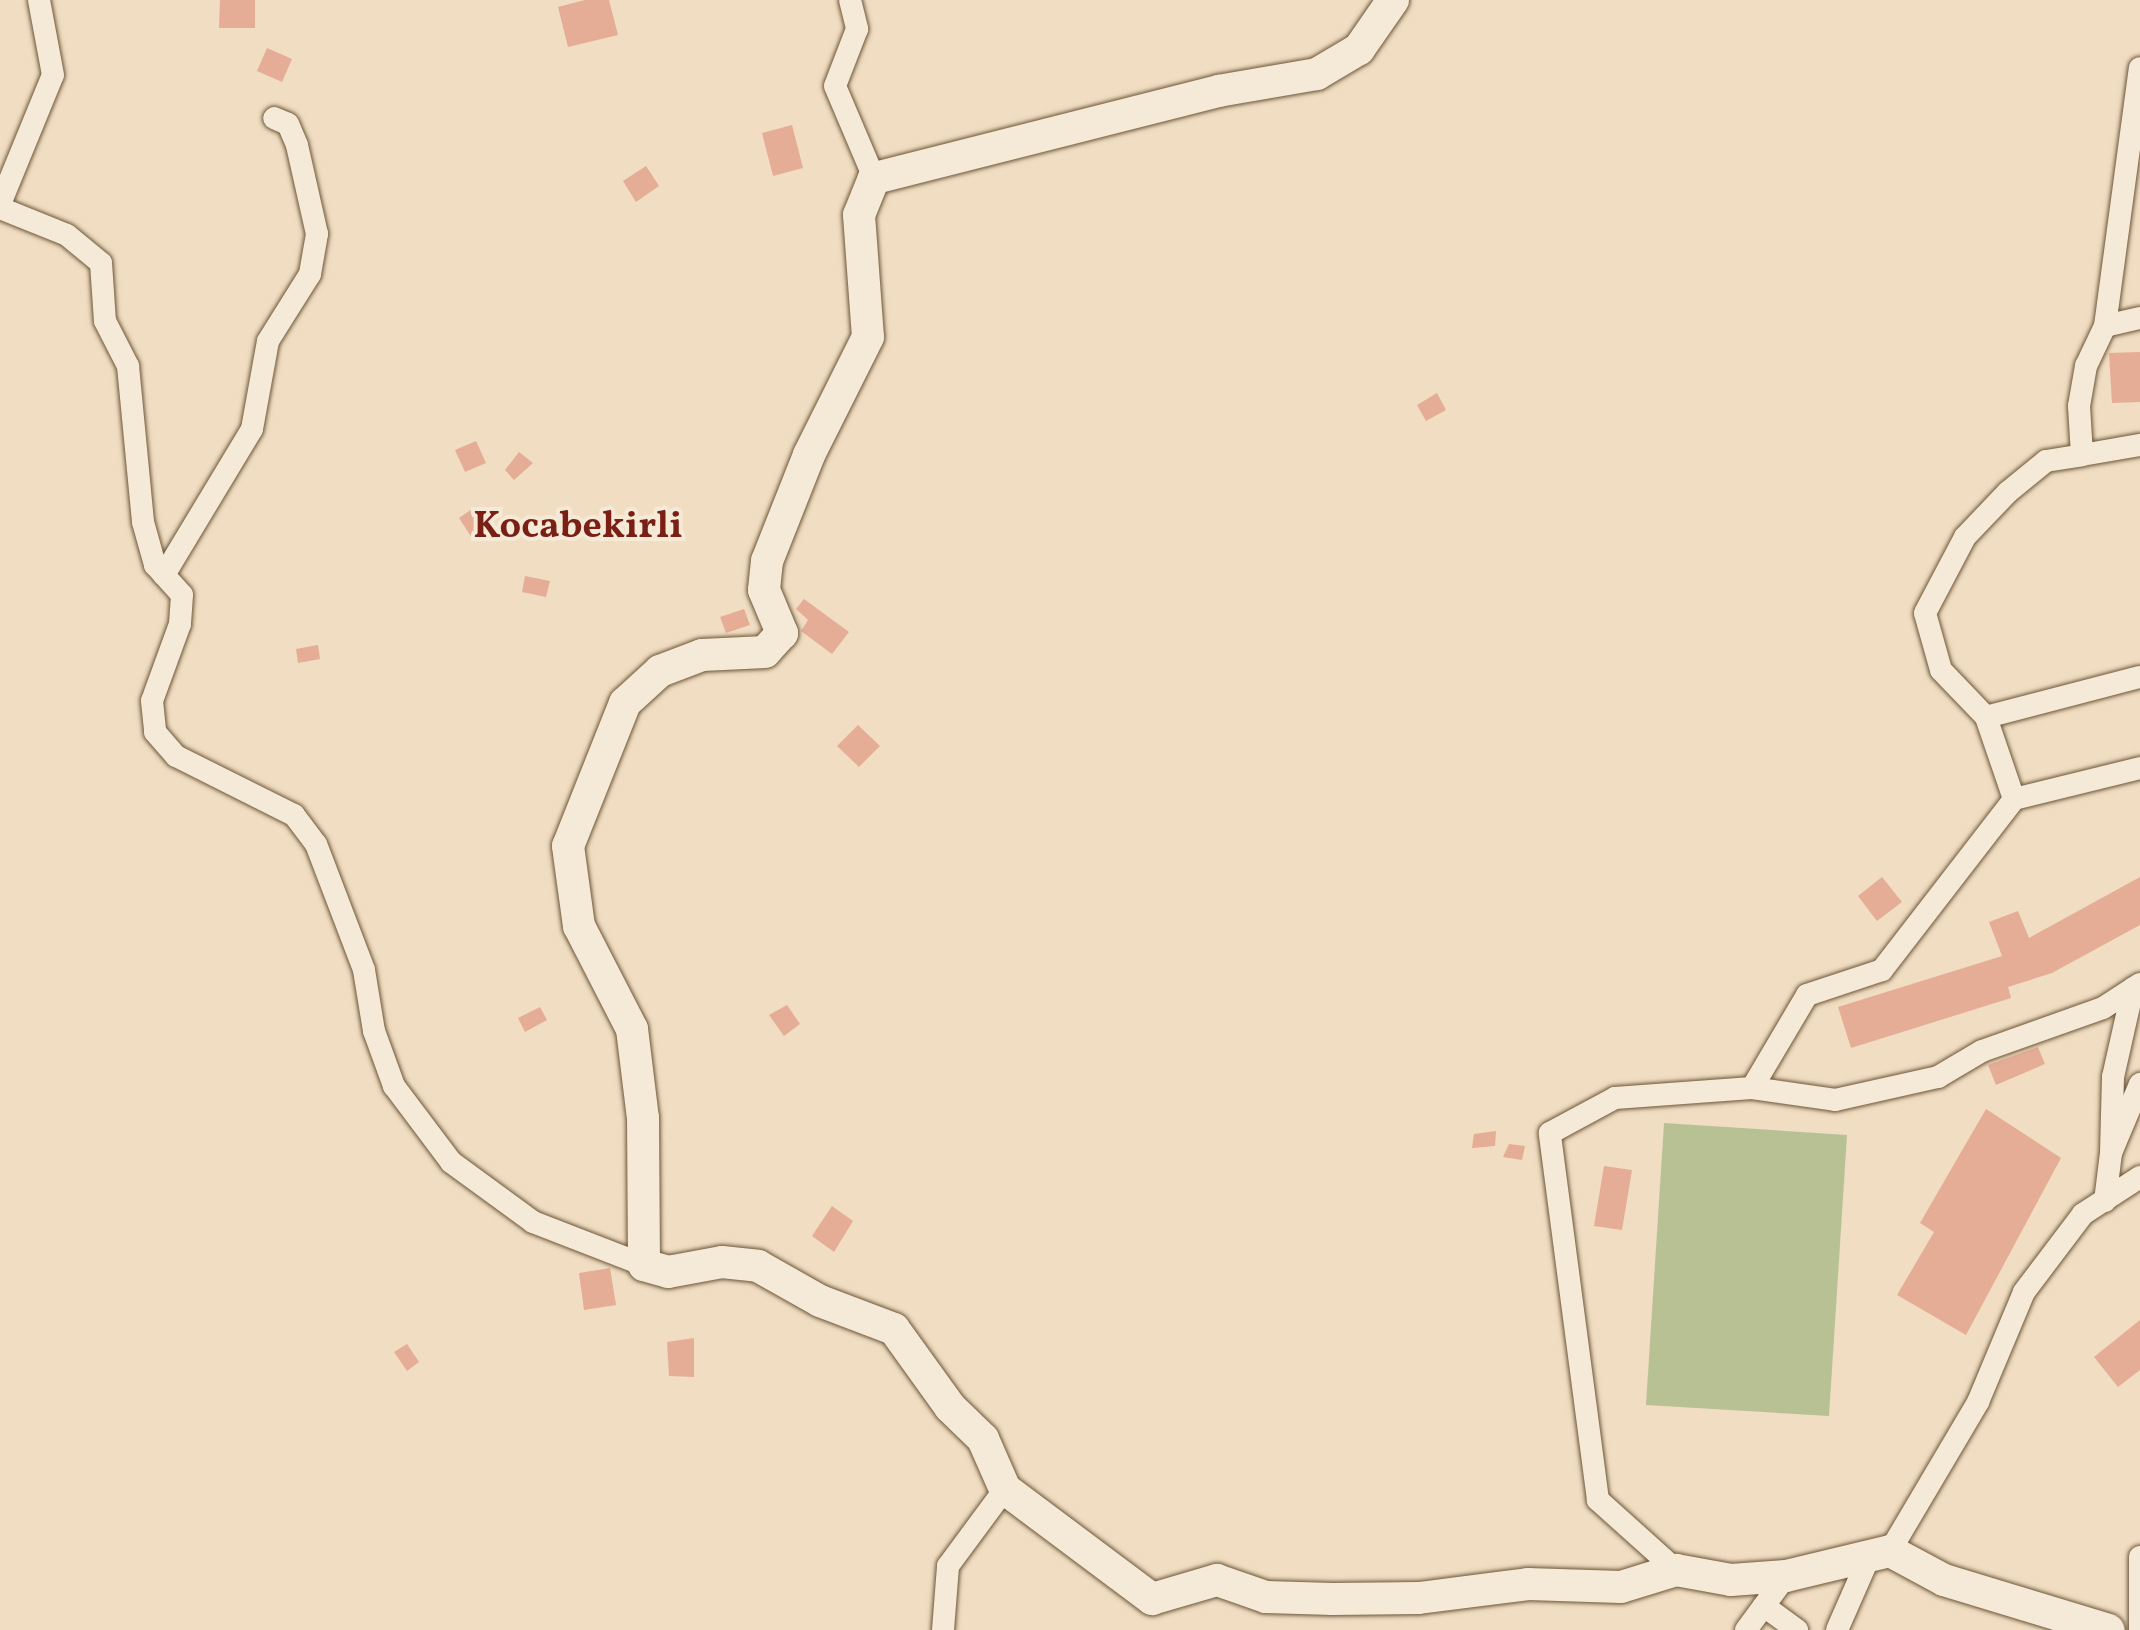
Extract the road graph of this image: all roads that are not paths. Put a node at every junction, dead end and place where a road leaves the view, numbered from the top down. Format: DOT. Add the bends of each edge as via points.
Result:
graph roads {
  1 [pos="39,0"];
  2 [pos="850,0"];
  3 [pos="1393,0"];
  4 [pos="2140,68"];
  5 [pos="274,118"];
  6 [pos="874,178"];
  7 [pos="0,206"];
  8 [pos="2140,318"];
  9 [pos="2105,326"];
  10 [pos="2140,446"];
  11 [pos="2082,455"];
  12 [pos="164,575"];
  13 [pos="2140,677"];
  14 [pos="1986,717"];
  15 [pos="2140,768"];
  16 [pos="2014,799"];
  17 [pos="2137,986"];
  18 [pos="2140,1084"];
  19 [pos="1752,1088"];
  20 [pos="2110,1153"];
  21 [pos="2140,1178"];
  22 [pos="2105,1200"];
  23 [pos="644,1265"];
  24 [pos="1005,1489"];
  25 [pos="1879,1554"];
  26 [pos="2139,1559"];
  27 [pos="1676,1570"];
  28 [pos="1786,1576"];
  29 [pos="1764,1606"];
  30 [pos="943,1630"];
  31 [pos="1746,1630"];
  32 [pos="1797,1630"];
  33 [pos="1837,1630"];
  34 [pos="2109,1630"];
  35 [pos="2140,1630"];
  1 -- 7 [label="street" via="53,75"];
  2 -- 6 [label="street" via="857,29 835,86"];
  3 -- 6 [label="street" via="1359,48 1317,74 1219,91"];
  4 -- 9 [label="street"];
  5 -- 12 [label="street" via="288,124 298,145 316,234 310,274 268,341 252,429"];
  6 -- 23 [label="street" via="859,215 868,337 809,455 768,561 764,590 782,633 765,652 702,655 660,671 626,703 568,846 578,926 632,1029 643,1118"];
  7 -- 12 [label="street" via="67,235 101,263 105,321 128,366 143,522"];
  8 -- 9 [label="street"];
  9 -- 11 [label="street" via="2086,366 2078,406"];
  10 -- 11 [label="street"];
  11 -- 14 [label="street" via="2046,461 2008,492 1965,537 1925,613 1942,670"];
  12 -- 23 [label="street" via="182,595 180,624 152,702 156,732 176,756 294,816 316,844 364,970 374,1031 394,1086 451,1162 532,1222"];
  13 -- 14 [label="street"];
  14 -- 16 [label="street"];
  15 -- 16 [label="street"];
  16 -- 19 [label="street" via="1882,970 1807,995"];
  17 -- 19 [label="street" via="2103,1008 1982,1051 1938,1077 1835,1100"];
  17 -- 20 [label="street" via="2113,1077"];
  18 -- 20 [label="street"];
  19 -- 27 [label="street" via="1615,1098 1550,1133 1598,1500"];
  20 -- 22 [label="street"];
  21 -- 22 [label="street"];
  22 -- 25 [label="street" via="2083,1214 2024,1292 1978,1402"];
  23 -- 24 [label="street" via="668,1272 722,1262 758,1266 820,1301 894,1329 950,1407 983,1439"];
  24 -- 27 [label="street" via="1152,1599 1218,1580 1266,1597 1419,1598 1528,1584 1621,1587"];
  24 -- 30 [label="street" via="948,1566"];
  25 -- 28 [label="street"];
  25 -- 33 [label="street"];
  25 -- 34 [label="street"];
  26 -- 35 [label="street"];
  27 -- 28 [label="street" via="1731,1580"];
  28 -- 29 [label="street"];
  29 -- 31 [label="street"];
  29 -- 32 [label="street"];
}
